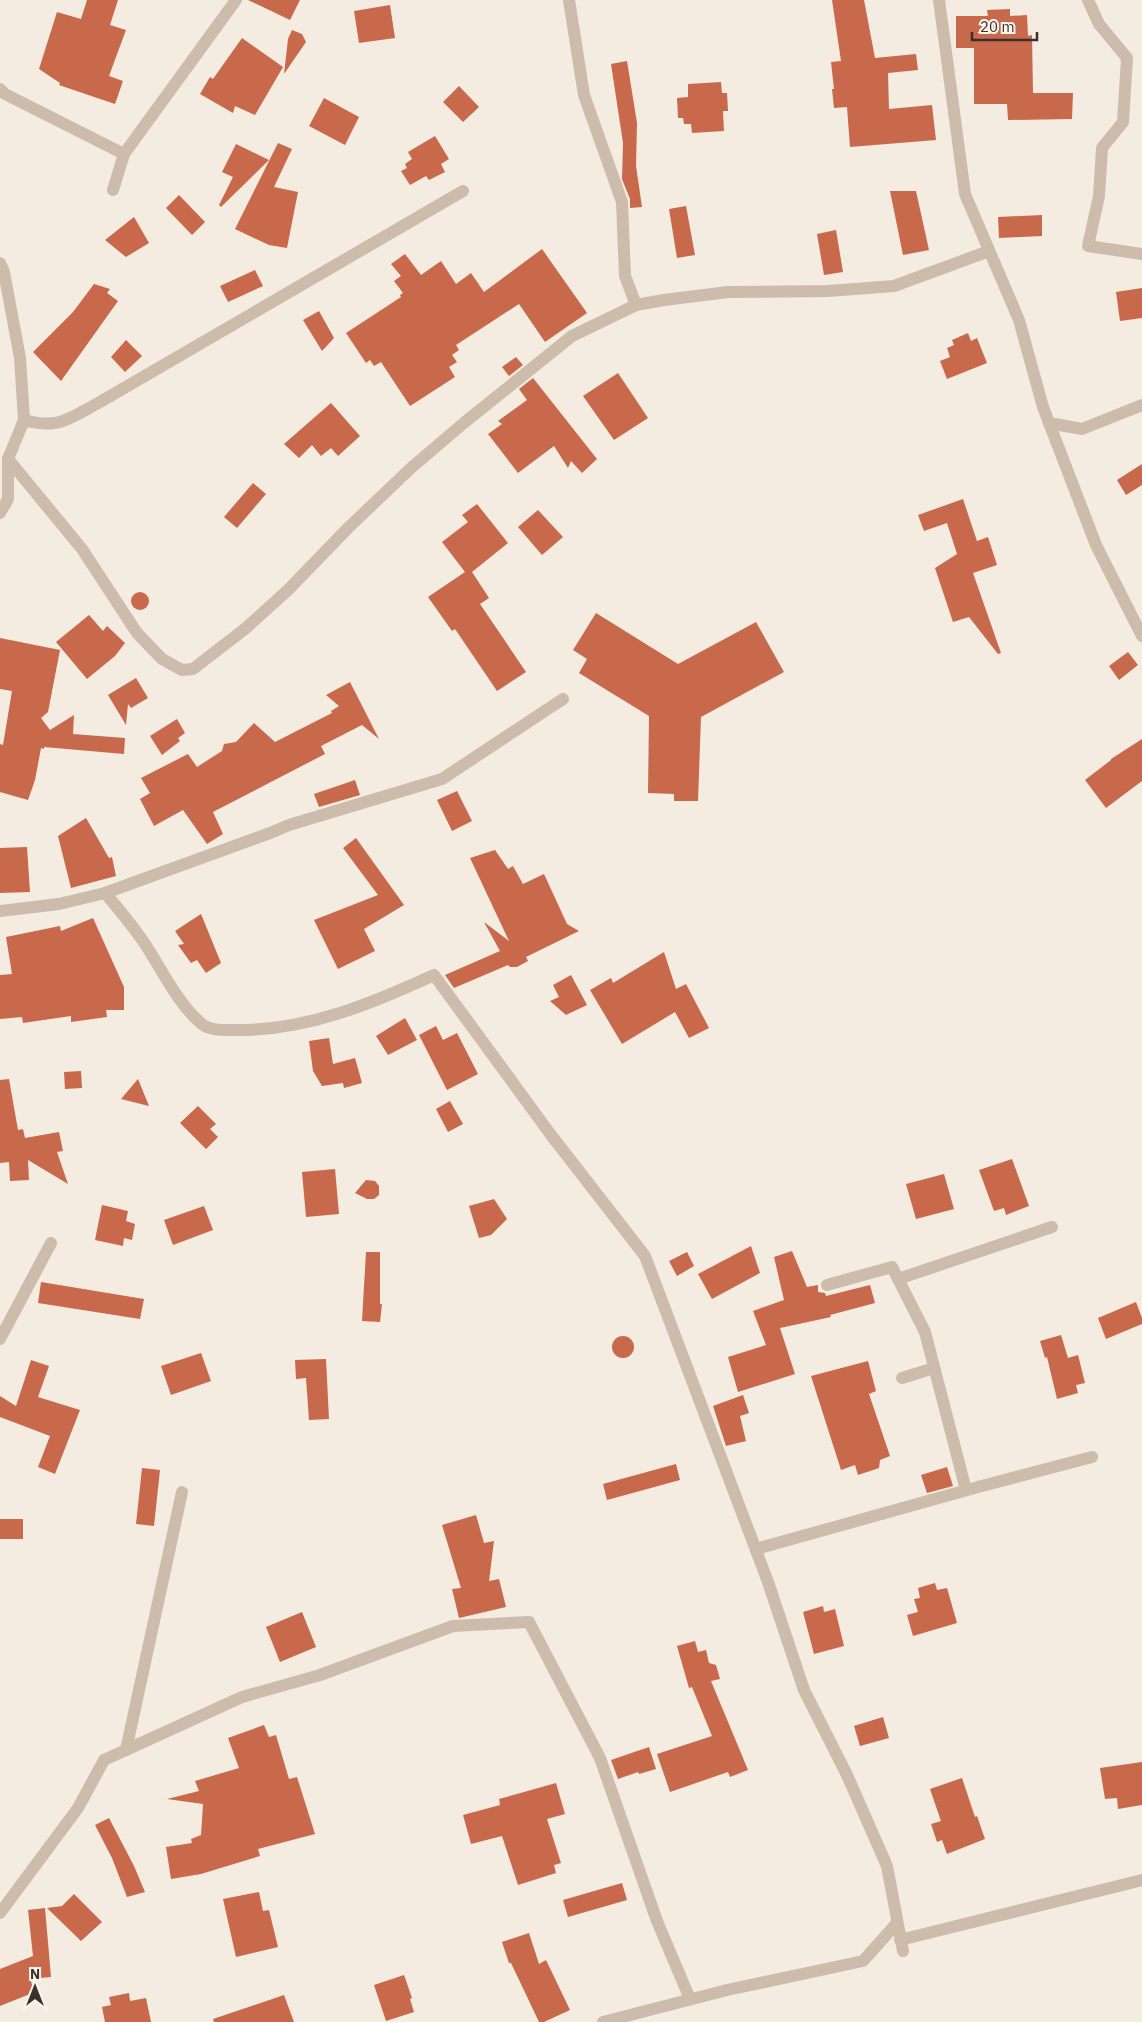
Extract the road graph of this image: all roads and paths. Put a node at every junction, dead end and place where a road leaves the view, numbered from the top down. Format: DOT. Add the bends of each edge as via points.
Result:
graph roads {
  1 [pos="236,0"];
  2 [pos="570,0"];
  3 [pos="939,0"];
  4 [pos="1088,0"];
  5 [pos="0,89"];
  6 [pos="124,154"];
  7 [pos="113,190"];
  8 [pos="463,191"];
  9 [pos="989,251"];
  10 [pos="1142,254"];
  11 [pos="0,263"];
  12 [pos="636,305"];
  13 [pos="1142,404"];
  14 [pos="24,420"];
  15 [pos="1050,423"];
  16 [pos="8,459"];
  17 [pos="0,513"];
  18 [pos="1142,636"];
  19 [pos="562,699"];
  20 [pos="105,893"];
  21 [pos="0,911"];
  22 [pos="1052,1227"];
  23 [pos="51,1243"];
  24 [pos="898,1279"];
  25 [pos="827,1284"];
  26 [pos="0,1339"];
  27 [pos="934,1368"];
  28 [pos="902,1378"];
  29 [pos="1092,1458"];
  30 [pos="966,1490"];
  31 [pos="182,1492"];
  32 [pos="756,1550"];
  33 [pos="126,1750"];
  34 [pos="1142,1880"];
  35 [pos="0,1913"];
  36 [pos="896,1923"];
  37 [pos="690,2000"];
  38 [pos="603,2022"];
  1 -- 6 [label="street"];
  2 -- 12 [label="street" via="584,95 622,202 625,276"];
  3 -- 9 [label="street" via="965,194"];
  4 -- 10 [label="street" via="1099,24 1127,58 1124,122 1102,148 1099,196 1088,246"];
  5 -- 6 [label="street"];
  6 -- 7 [label="street"];
  8 -- 14 [label="street" via="100,402 56,424 41,425"];
  9 -- 12 [label="street" via="894,286 828,291 728,292"];
  9 -- 15 [label="street" via="1018,320"];
  11 -- 14 [label="street" via="20,358"];
  12 -- 16 [label="street" via="572,336 465,422 411,468 260,615 193,669 182,670 162,659 138,633 82,549"];
  13 -- 15 [label="street" via="1082,429"];
  14 -- 16 [label="street"];
  15 -- 18 [label="street" via="1096,545"];
  16 -- 17 [label="street" via="8,499"];
  19 -- 20 [label="street" via="442,779 289,824"];
  20 -- 21 [label="street" via="59,904"];
  20 -- 32 [label="street" via="142,940 188,1010 201,1024 212,1029 244,1030 312,1022 362,1006 434,975 551,1135 645,1256"];
  22 -- 24 [label="street"];
  23 -- 26 [label="street"];
  24 -- 25 [label="street" via="892,1267"];
  24 -- 27 [label="street" via="925,1332"];
  27 -- 28 [label="street"];
  27 -- 30 [label="street"];
  29 -- 30 [label="street"];
  30 -- 32 [label="street"];
  31 -- 33 [label="street"];
  32 -- 36 [label="street" via="804,1690 847,1775 887,1866"];
  33 -- 35 [label="street" via="104,1760 78,1808"];
  33 -- 37 [label="street" via="242,1697 320,1675 453,1626 529,1622 600,1758 657,1921"];
  34 -- 36 [label="street" via="902,1946"];
  36 -- 37 [label="street" via="863,1961"];
  37 -- 38 [label="street"];
}
